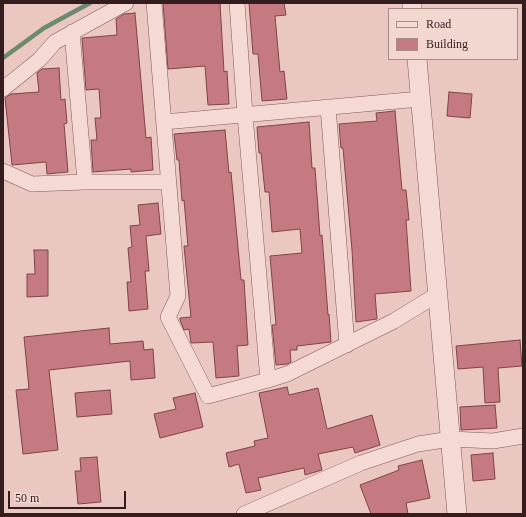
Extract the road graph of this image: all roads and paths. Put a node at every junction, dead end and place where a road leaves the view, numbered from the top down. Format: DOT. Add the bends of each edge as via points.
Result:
graph roads {
  1 [pos="126,3"];
  2 [pos="154,3"];
  3 [pos="237,3"];
  4 [pos="72,32"];
  5 [pos="417,60"];
  6 [pos="3,89"];
  7 [pos="420,99"];
  8 [pos="328,108"];
  9 [pos="245,115"];
  10 [pos="164,122"];
  11 [pos="3,171"];
  12 [pos="85,182"];
  13 [pos="168,182"];
  14 [pos="438,294"];
  15 [pos="347,345"];
  16 [pos="268,380"];
  17 [pos="523,436"];
  18 [pos="451,439"];
  19 [pos="244,514"];
  20 [pos="457,514"];
  1 -- 4 [label="street"];
  2 -- 10 [label="street"];
  3 -- 9 [label="street"];
  4 -- 6 [label="street" via="55,42"];
  4 -- 12 [label="street"];
  5 -- 7 [label="street"];
  7 -- 8 [label="street"];
  7 -- 14 [label="street"];
  8 -- 9 [label="street"];
  8 -- 15 [label="street"];
  9 -- 10 [label="street"];
  9 -- 16 [label="street"];
  10 -- 13 [label="street"];
  11 -- 12 [label="street" via="32,184"];
  12 -- 13 [label="street"];
  13 -- 16 [label="street" via="178,296 168,317 208,396"];
  14 -- 15 [label="street" via="394,321"];
  14 -- 18 [label="street"];
  15 -- 16 [label="street" via="287,374"];
  17 -- 18 [label="street" via="493,441"];
  18 -- 19 [label="street" via="418,444 361,463"];
  18 -- 20 [label="street"];
}
